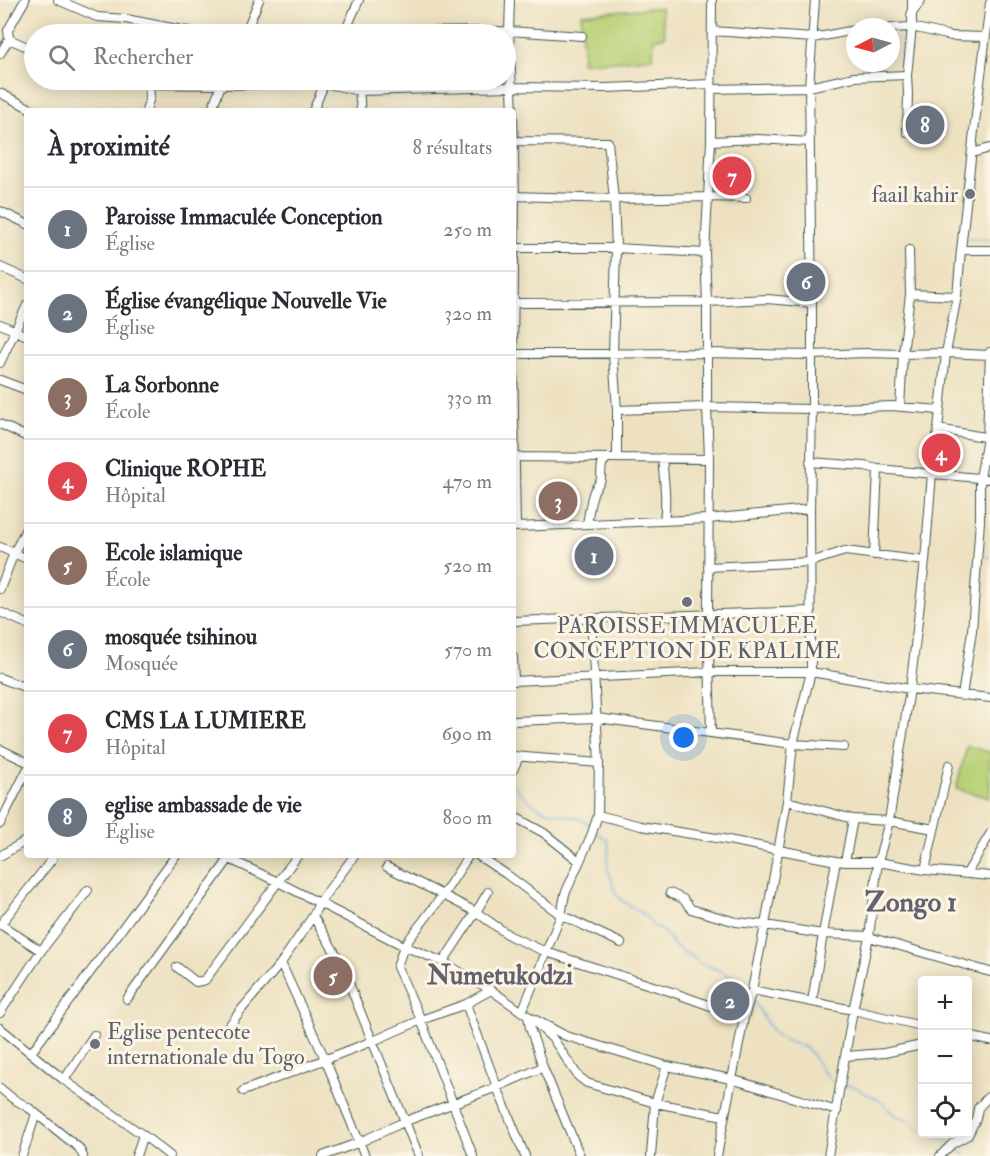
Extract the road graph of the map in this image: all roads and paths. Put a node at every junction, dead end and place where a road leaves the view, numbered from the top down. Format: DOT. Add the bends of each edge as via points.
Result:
graph roads {
  1 [pos="25,0"];
  2 [pos="58,0"];
  3 [pos="259,0"];
  4 [pos="359,0"];
  5 [pos="510,0"];
  6 [pos="712,0"];
  7 [pos="815,0"];
  8 [pos="912,0"];
  9 [pos="921,0"];
  10 [pos="990,3"];
  11 [pos="911,16"];
  12 [pos="152,24"];
  13 [pos="249,24"];
  14 [pos="348,24"];
  15 [pos="509,24"];
  16 [pos="912,27"];
  17 [pos="900,28"];
  18 [pos="4,29"];
  19 [pos="516,31"];
  20 [pos="712,32"];
  21 [pos="846,32"];
  22 [pos="582,36"];
  23 [pos="986,37"];
  24 [pos="813,38"];
  25 [pos="9,39"];
  26 [pos="24,46"];
  27 [pos="0,54"];
  28 [pos="987,54"];
  29 [pos="907,75"];
  30 [pos="711,86"];
  31 [pos="516,87"];
  32 [pos="809,87"];
  33 [pos="149,90"];
  34 [pos="219,90"];
  35 [pos="322,90"];
  36 [pos="356,90"];
  37 [pos="397,90"];
  38 [pos="512,90"];
  39 [pos="359,91"];
  40 [pos="0,93"];
  41 [pos="29,108"];
  42 [pos="147,108"];
  43 [pos="212,108"];
  44 [pos="315,108"];
  45 [pos="361,108"];
  46 [pos="513,108"];
  47 [pos="907,132"];
  48 [pos="516,141"];
  49 [pos="711,141"];
  50 [pos="810,142"];
  51 [pos="990,148"];
  52 [pos="972,153"];
  53 [pos="516,196"];
  54 [pos="709,197"];
  55 [pos="746,198"];
  56 [pos="614,199"];
  57 [pos="0,211"];
  58 [pos="24,223"];
  59 [pos="516,248"];
  60 [pos="616,248"];
  61 [pos="909,250"];
  62 [pos="961,250"];
  63 [pos="990,250"];
  64 [pos="705,253"];
  65 [pos="0,267"];
  66 [pos="24,278"];
  67 [pos="909,294"];
  68 [pos="957,296"];
  69 [pos="614,301"];
  70 [pos="707,302"];
  71 [pos="516,303"];
  72 [pos="812,303"];
  73 [pos="24,312"];
  74 [pos="0,324"];
  75 [pos="15,331"];
  76 [pos="24,335"];
  77 [pos="516,353"];
  78 [pos="707,353"];
  79 [pos="946,353"];
  80 [pos="613,354"];
  81 [pos="903,354"];
  82 [pos="990,354"];
  83 [pos="812,355"];
  84 [pos="0,363"];
  85 [pos="0,380"];
  86 [pos="24,389"];
  87 [pos="707,407"];
  88 [pos="900,407"];
  89 [pos="812,409"];
  90 [pos="617,410"];
  91 [pos="939,410"];
  92 [pos="0,424"];
  93 [pos="938,429"];
  94 [pos="24,436"];
  95 [pos="988,438"];
  96 [pos="516,457"];
  97 [pos="608,458"];
  98 [pos="618,458"];
  99 [pos="662,458"];
  100 [pos="709,459"];
  101 [pos="810,462"];
  102 [pos="878,469"];
  103 [pos="932,473"];
  104 [pos="980,477"];
  105 [pos="990,478"];
  106 [pos="810,509"];
  107 [pos="708,519"];
  108 [pos="664,521"];
  109 [pos="587,524"];
  110 [pos="516,527"];
  111 [pos="24,532"];
  112 [pos="0,547"];
  113 [pos="14,553"];
  114 [pos="874,555"];
  115 [pos="24,558"];
  116 [pos="925,561"];
  117 [pos="810,562"];
  118 [pos="708,567"];
  119 [pos="0,589"];
  120 [pos="811,611"];
  121 [pos="0,612"];
  122 [pos="708,615"];
  123 [pos="591,618"];
  124 [pos="516,621"];
  125 [pos="24,623"];
  126 [pos="710,672"];
  127 [pos="811,672"];
  128 [pos="595,676"];
  129 [pos="0,678"];
  130 [pos="516,681"];
  131 [pos="24,687"];
  132 [pos="910,689"];
  133 [pos="962,696"];
  134 [pos="990,699"];
  135 [pos="597,718"];
  136 [pos="516,722"];
  137 [pos="711,732"];
  138 [pos="793,744"];
  139 [pos="844,747"];
  140 [pos="0,749"];
  141 [pos="516,757"];
  142 [pos="24,761"];
  143 [pos="599,763"];
  144 [pos="948,765"];
  145 [pos="24,776"];
  146 [pos="787,801"];
  147 [pos="598,815"];
  148 [pos="516,818"];
  149 [pos="853,819"];
  150 [pos="888,821"];
  151 [pos="0,824"];
  152 [pos="934,829"];
  153 [pos="990,834"];
  154 [pos="24,842"];
  155 [pos="778,849"];
  156 [pos="0,856"];
  157 [pos="53,858"];
  158 [pos="174,858"];
  159 [pos="224,858"];
  160 [pos="227,858"];
  161 [pos="296,858"];
  162 [pos="353,858"];
  163 [pos="467,858"];
  164 [pos="482,858"];
  165 [pos="579,861"];
  166 [pos="841,862"];
  167 [pos="878,862"];
  168 [pos="387,867"];
  169 [pos="925,870"];
  170 [pos="967,873"];
  171 [pos="990,876"];
  172 [pos="278,882"];
  173 [pos="88,890"];
  174 [pos="488,892"];
  175 [pos="670,893"];
  176 [pos="443,894"];
  177 [pos="319,903"];
  178 [pos="476,912"];
  179 [pos="561,915"];
  180 [pos="313,916"];
  181 [pos="0,924"];
  182 [pos="765,925"];
  183 [pos="823,934"];
  184 [pos="868,936"];
  185 [pos="621,943"];
  186 [pos="404,946"];
  187 [pos="41,951"];
  188 [pos="546,952"];
  189 [pos="443,962"];
  190 [pos="281,963"];
  191 [pos="177,967"];
  192 [pos="990,972"];
  193 [pos="492,990"];
  194 [pos="752,990"];
  195 [pos="127,999"];
  196 [pos="812,1002"];
  197 [pos="466,1004"];
  198 [pos="853,1010"];
  199 [pos="0,1013"];
  200 [pos="525,1014"];
  201 [pos="744,1017"];
  202 [pos="421,1020"];
  203 [pos="918,1025"];
  204 [pos="0,1029"];
  205 [pos="226,1030"];
  206 [pos="94,1035"];
  207 [pos="972,1037"];
  208 [pos="373,1041"];
  209 [pos="990,1041"];
  210 [pos="918,1046"];
  211 [pos="31,1053"];
  212 [pos="846,1056"];
  213 [pos="325,1059"];
  214 [pos="667,1066"];
  215 [pos="543,1067"];
  216 [pos="731,1079"];
  217 [pos="64,1080"];
  218 [pos="497,1087"];
  219 [pos="0,1088"];
  220 [pos="243,1091"];
  221 [pos="990,1097"];
  222 [pos="452,1103"];
  223 [pos="655,1103"];
  224 [pos="837,1111"];
  225 [pos="36,1114"];
  226 [pos="724,1116"];
  227 [pos="406,1121"];
  228 [pos="143,1135"];
  229 [pos="360,1142"];
  230 [pos="22,1156"];
  231 [pos="83,1156"];
  232 [pos="136,1156"];
  233 [pos="170,1156"];
  234 [pos="323,1156"];
  235 [pos="365,1156"];
  236 [pos="419,1156"];
  237 [pos="473,1156"];
  238 [pos="525,1156"];
  239 [pos="580,1156"];
  240 [pos="651,1156"];
  241 [pos="717,1156"];
  242 [pos="828,1156"];
  243 [pos="940,1156"];
  1 -- 18 [label="street"];
  2 -- 12 [label="street" via="97,17"];
  3 -- 13 [label="street"];
  4 -- 14 [label="street"];
  5 -- 15 [label="street"];
  6 -- 20 [label="street"];
  7 -- 24 [label="street"];
  8 -- 11 [label="street"];
  9 -- 11 [label="street"];
  10 -- 23 [label="street"];
  11 -- 16 [label="street"];
  16 -- 17 [label="street"];
  16 -- 23 [label="street" via="951,36"];
  16 -- 29 [label="street"];
  18 -- 25 [label="street"];
  19 -- 22 [label="street"];
  20 -- 24 [label="street"];
  20 -- 30 [label="street"];
  21 -- 24 [label="street"];
  23 -- 28 [label="street"];
  24 -- 32 [label="street"];
  25 -- 26 [label="street"];
  25 -- 27 [label="street"];
  28 -- 52 [label="street"];
  29 -- 32 [label="street" via="855,77"];
  29 -- 47 [label="street"];
  30 -- 31 [label="street"];
  30 -- 32 [label="street"];
  30 -- 49 [label="street"];
  32 -- 50 [label="street"];
  33 -- 42 [label="street"];
  34 -- 43 [label="street"];
  35 -- 44 [label="street"];
  36 -- 39 [label="street"];
  37 -- 39 [label="street"];
  38 -- 46 [label="street"];
  39 -- 45 [label="street"];
  40 -- 41 [label="street"];
  48 -- 56 [label="street" via="608,142"];
  49 -- 50 [label="street"];
  49 -- 54 [label="street"];
  50 -- 72 [label="street"];
  51 -- 52 [label="street"];
  52 -- 62 [label="street"];
  53 -- 56 [label="street"];
  54 -- 55 [label="street"];
  54 -- 56 [label="street"];
  54 -- 64 [label="street"];
  56 -- 60 [label="street"];
  57 -- 58 [label="street"];
  59 -- 60 [label="street"];
  60 -- 64 [label="street"];
  60 -- 69 [label="street"];
  61 -- 67 [label="street"];
  62 -- 63 [label="street"];
  62 -- 68 [label="street"];
  64 -- 70 [label="street"];
  65 -- 66 [label="street"];
  67 -- 68 [label="street"];
  67 -- 81 [label="street"];
  68 -- 79 [label="street"];
  69 -- 70 [label="street"];
  69 -- 71 [label="street"];
  69 -- 80 [label="street"];
  70 -- 72 [label="street" via="767,299"];
  70 -- 78 [label="street"];
  72 -- 83 [label="street"];
  73 -- 75 [label="street"];
  74 -- 75 [label="street"];
  75 -- 76 [label="street"];
  75 -- 84 [label="street"];
  77 -- 80 [label="street"];
  78 -- 80 [label="street"];
  78 -- 83 [label="street"];
  78 -- 87 [label="street"];
  79 -- 81 [label="street"];
  79 -- 82 [label="street"];
  79 -- 91 [label="street"];
  80 -- 90 [label="street"];
  81 -- 83 [label="street"];
  81 -- 88 [label="street"];
  82 -- 95 [label="street"];
  83 -- 89 [label="street"];
  85 -- 86 [label="street"];
  87 -- 89 [label="street"];
  87 -- 90 [label="street"];
  87 -- 100 [label="street"];
  88 -- 89 [label="street"];
  88 -- 91 [label="street"];
  89 -- 101 [label="street"];
  90 -- 98 [label="street"];
  91 -- 93 [label="street"];
  92 -- 94 [label="street"];
  93 -- 95 [label="street"];
  93 -- 103 [label="street"];
  95 -- 104 [label="street"];
  96 -- 97 [label="street"];
  97 -- 98 [label="street"];
  97 -- 109 [label="street" via="601,466"];
  98 -- 99 [label="street"];
  99 -- 100 [label="street"];
  99 -- 108 [label="street"];
  100 -- 107 [label="street"];
  101 -- 102 [label="street"];
  101 -- 106 [label="street"];
  102 -- 103 [label="street"];
  102 -- 114 [label="street"];
  103 -- 104 [label="street"];
  103 -- 116 [label="street"];
  104 -- 105 [label="street"];
  104 -- 133 [label="street" via="972,631"];
  106 -- 107 [label="street"];
  106 -- 117 [label="street"];
  107 -- 108 [label="street"];
  107 -- 118 [label="street"];
  108 -- 109 [label="street"];
  109 -- 110 [label="street"];
  111 -- 113 [label="street"];
  112 -- 113 [label="street"];
  113 -- 115 [label="street"];
  113 -- 119 [label="street"];
  114 -- 116 [label="street"];
  114 -- 117 [label="street" via="845,551"];
  116 -- 132 [label="street"];
  117 -- 118 [label="street"];
  117 -- 120 [label="street"];
  118 -- 122 [label="street"];
  120 -- 122 [label="street"];
  120 -- 127 [label="street"];
  121 -- 125 [label="street"];
  122 -- 123 [label="street"];
  122 -- 126 [label="street"];
  123 -- 124 [label="street"];
  123 -- 128 [label="street"];
  126 -- 127 [label="street"];
  126 -- 128 [label="street"];
  126 -- 137 [label="street"];
  127 -- 132 [label="street"];
  127 -- 138 [label="street"];
  128 -- 130 [label="street"];
  128 -- 135 [label="street"];
  129 -- 131 [label="street"];
  132 -- 133 [label="street"];
  132 -- 150 [label="street"];
  133 -- 134 [label="street"];
  135 -- 136 [label="street"];
  135 -- 137 [label="street"];
  135 -- 143 [label="street"];
  137 -- 138 [label="street"];
  138 -- 139 [label="street"];
  138 -- 146 [label="street"];
  140 -- 142 [label="street"];
  141 -- 143 [label="street"];
  143 -- 147 [label="street"];
  144 -- 152 [label="street"];
  145 -- 151 [label="street"];
  146 -- 149 [label="street"];
  146 -- 155 [label="street"];
  147 -- 155 [label="street"];
  147 -- 165 [label="street"];
  148 -- 165 [label="street"];
  149 -- 150 [label="street"];
  149 -- 166 [label="street"];
  150 -- 152 [label="street"];
  150 -- 167 [label="street"];
  152 -- 169 [label="street"];
  153 -- 170 [label="street"];
  154 -- 156 [label="street"];
  155 -- 166 [label="street"];
  155 -- 182 [label="street"];
  157 -- 181 [label="street"];
  158 -- 211 [label="street"];
  159 -- 195 [label="street"];
  160 -- 172 [label="street"];
  161 -- 172 [label="street"];
  162 -- 177 [label="street"];
  163 -- 176 [label="street"];
  164 -- 179 [label="street"];
  165 -- 179 [label="street"];
  166 -- 167 [label="street"];
  166 -- 183 [label="street"];
  167 -- 169 [label="street"];
  167 -- 184 [label="street"];
  168 -- 176 [label="street"];
  169 -- 170 [label="street"];
  170 -- 171 [label="street"];
  172 -- 177 [label="street"];
  172 -- 191 [label="street" via="205,980 196,981"];
  173 -- 187 [label="street"];
  174 -- 178 [label="street"];
  175 -- 182 [label="street" via="692,909 736,922"];
  176 -- 178 [label="street"];
  176 -- 186 [label="street"];
  177 -- 180 [label="street"];
  177 -- 186 [label="street"];
  178 -- 188 [label="street" via="510,936"];
  178 -- 189 [label="street"];
  179 -- 185 [label="street"];
  179 -- 188 [label="street"];
  180 -- 190 [label="street"];
  180 -- 208 [label="street" via="339,958"];
  181 -- 187 [label="street"];
  182 -- 183 [label="street"];
  182 -- 194 [label="street"];
  183 -- 184 [label="street"];
  183 -- 196 [label="street"];
  184 -- 192 [label="street"];
  184 -- 198 [label="street"];
  186 -- 189 [label="street"];
  186 -- 202 [label="street" via="397,967"];
  187 -- 199 [label="street"];
  188 -- 200 [label="street"];
  188 -- 201 [label="street"];
  189 -- 193 [label="street"];
  190 -- 205 [label="street"];
  190 -- 213 [label="street"];
  193 -- 197 [label="street"];
  193 -- 200 [label="street"];
  194 -- 196 [label="street"];
  194 -- 201 [label="street"];
  196 -- 198 [label="street"];
  197 -- 202 [label="street"];
  197 -- 218 [label="street"];
  198 -- 203 [label="street"];
  198 -- 212 [label="street"];
  200 -- 214 [label="street" via="566,1036"];
  200 -- 215 [label="street"];
  200 -- 223 [label="street" via="553,1039 587,1083"];
  201 -- 216 [label="street"];
  202 -- 208 [label="street"];
  202 -- 222 [label="street"];
  204 -- 211 [label="street"];
  206 -- 217 [label="street"];
  207 -- 209 [label="street"];
  208 -- 213 [label="street"];
  208 -- 227 [label="street"];
  210 -- 212 [label="street"];
  211 -- 217 [label="street"];
  212 -- 224 [label="street"];
  213 -- 220 [label="street"];
  213 -- 229 [label="street"];
  214 -- 216 [label="street"];
  214 -- 223 [label="street"];
  215 -- 218 [label="street"];
  215 -- 239 [label="street"];
  216 -- 224 [label="street"];
  216 -- 226 [label="street"];
  217 -- 228 [label="street"];
  218 -- 222 [label="street"];
  218 -- 238 [label="street"];
  219 -- 225 [label="street"];
  221 -- 243 [label="street" via="978,1108 968,1136"];
  222 -- 227 [label="street"];
  222 -- 237 [label="street"];
  223 -- 226 [label="street"];
  223 -- 240 [label="street"];
  224 -- 242 [label="street"];
  225 -- 230 [label="street"];
  225 -- 231 [label="street" via="79,1148"];
  226 -- 241 [label="street"];
  227 -- 229 [label="street"];
  227 -- 236 [label="street"];
  228 -- 232 [label="street"];
  228 -- 233 [label="street"];
  229 -- 234 [label="street"];
  229 -- 235 [label="street"];
}
